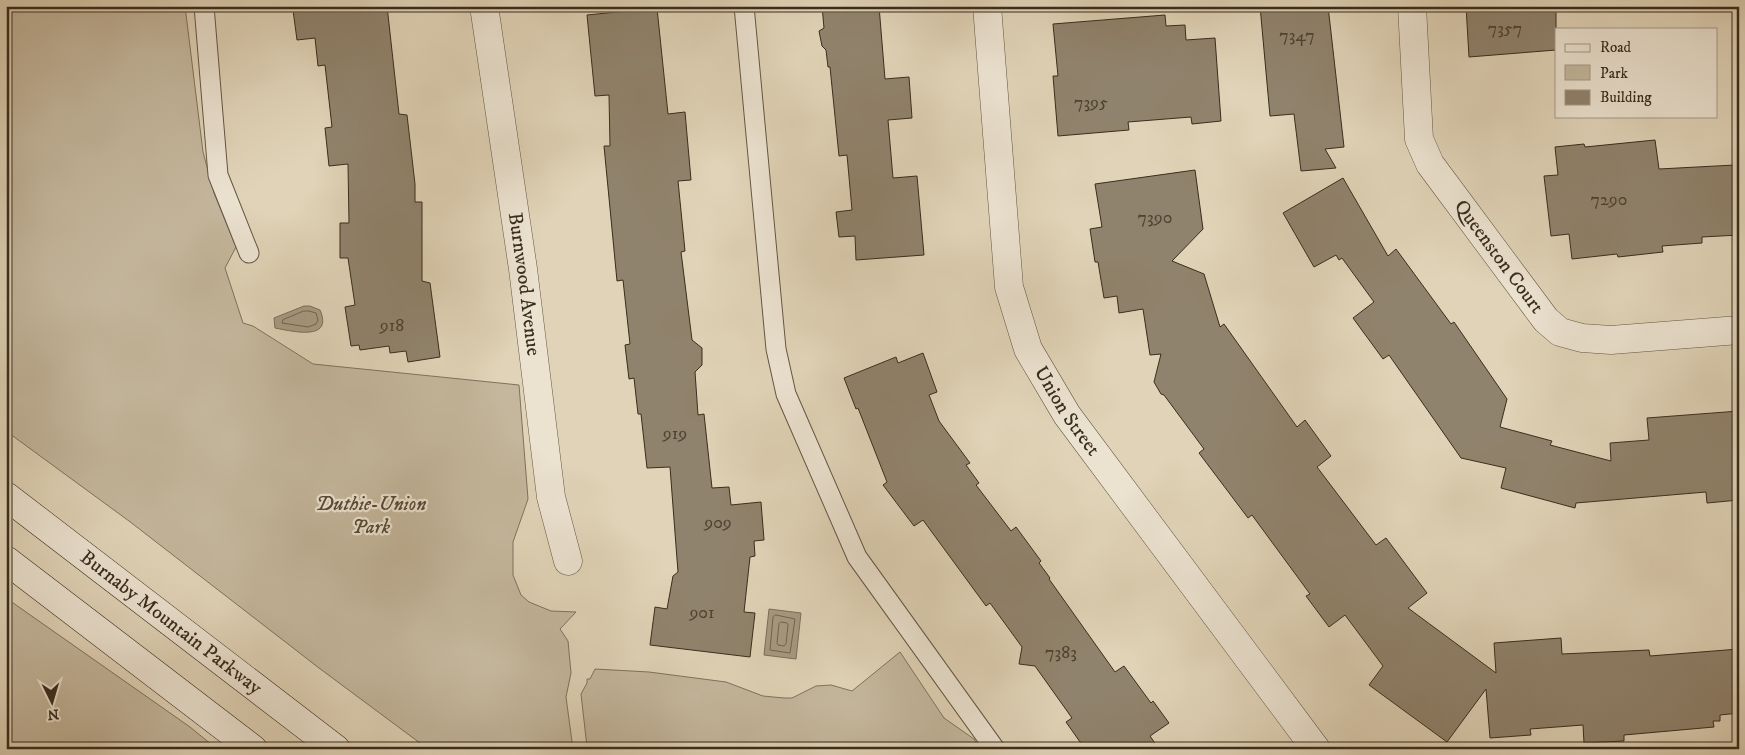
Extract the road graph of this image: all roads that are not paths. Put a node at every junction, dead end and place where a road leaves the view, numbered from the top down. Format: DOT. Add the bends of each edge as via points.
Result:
graph roads {
  1 [pos="204,6"];
  2 [pos="484,6"];
  3 [pos="744,6"];
  4 [pos="986,6"];
  5 [pos="1412,6"];
  6 [pos="249,253"];
  7 [pos="1739,330"];
  8 [pos="6,496"];
  9 [pos="6,560"];
  10 [pos="568,560"];
  11 [pos="252,749"];
  12 [pos="336,749"];
  13 [pos="995,749"];
  14 [pos="1316,749"];
  1 -- 6 [label="lane" via="218,175"];
  2 -- 10 [label="street, Burnwood Avenue" via="523,269 551,497"];
  3 -- 13 [label="lane" via="776,349 786,394 857,557"];
  4 -- 14 [label="street, Union Street" via="1009,287 1028,348 1067,415"];
  5 -- 7 [label="street, Queenston Court" via="1419,139 1430,164 1546,320 1560,332 1582,338 1611,340"];
  8 -- 12 [label="street, Burnaby Mountain Parkway"];
  9 -- 11 [label="street"];
}
